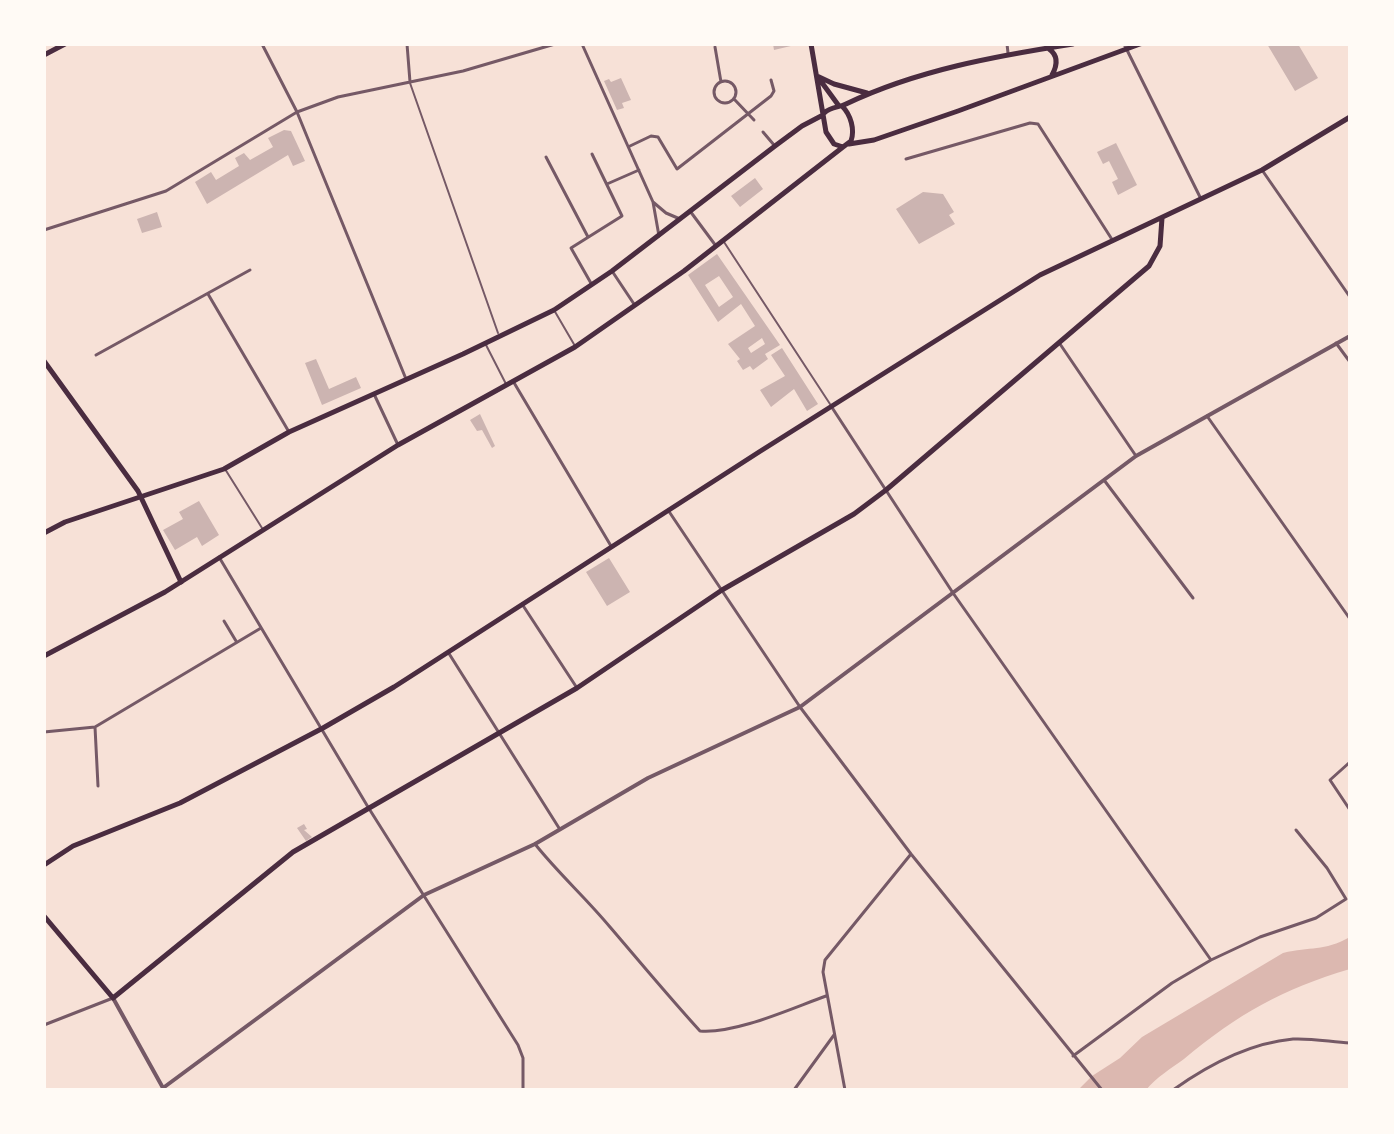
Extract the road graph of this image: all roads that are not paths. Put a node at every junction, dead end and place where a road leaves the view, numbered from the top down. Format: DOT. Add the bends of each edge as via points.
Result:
graph roads {
  1 [pos="65,44"];
  2 [pos="262,44"];
  3 [pos="407,44"];
  4 [pos="555,44"];
  5 [pos="582,44"];
  6 [pos="811,44"];
  7 [pos="1007,44"];
  8 [pos="1071,44"];
  9 [pos="1140,44"];
  10 [pos="715,47"];
  11 [pos="1126,47"];
  12 [pos="1048,48"];
  13 [pos="1008,53"];
  14 [pos="44,55"];
  15 [pos="817,76"];
  16 [pos="1051,76"];
  17 [pos="771,80"];
  18 [pos="410,82"];
  19 [pos="721,82"];
  20 [pos="868,93"];
  21 [pos="734,99"];
  22 [pos="840,106"];
  23 [pos="297,112"];
  24 [pos="748,113"];
  25 [pos="824,114"];
  26 [pos="1350,117"];
  27 [pos="754,120"];
  28 [pos="763,132"];
  29 [pos="846,145"];
  30 [pos="775,146"];
  31 [pos="628,147"];
  32 [pos="592,154"];
  33 [pos="546,157"];
  34 [pos="906,159"];
  35 [pos="639,170"];
  36 [pos="1262,170"];
  37 [pos="607,184"];
  38 [pos="1201,199"];
  39 [pos="653,202"];
  40 [pos="690,211"];
  41 [pos="1162,218"];
  42 [pos="680,219"];
  43 [pos="44,230"];
  44 [pos="659,236"];
  45 [pos="588,237"];
  46 [pos="723,241"];
  47 [pos="1113,241"];
  48 [pos="716,246"];
  49 [pos="250,270"];
  50 [pos="612,271"];
  51 [pos="592,285"];
  52 [pos="208,294"];
  53 [pos="1350,297"];
  54 [pos="636,307"];
  55 [pos="554,310"];
  56 [pos="499,336"];
  57 [pos="1350,336"];
  58 [pos="485,343"];
  59 [pos="1336,343"];
  60 [pos="1060,344"];
  61 [pos="575,347"];
  62 [pos="96,355"];
  63 [pos="44,361"];
  64 [pos="1350,362"];
  65 [pos="406,379"];
  66 [pos="510,383"];
  67 [pos="374,394"];
  68 [pos="831,406"];
  69 [pos="1207,416"];
  70 [pos="289,432"];
  71 [pos="398,445"];
  72 [pos="1136,456"];
  73 [pos="224,469"];
  74 [pos="1103,479"];
  75 [pos="886,490"];
  76 [pos="142,497"];
  77 [pos="668,510"];
  78 [pos="263,529"];
  79 [pos="44,533"];
  80 [pos="612,546"];
  81 [pos="219,557"];
  82 [pos="181,582"];
  83 [pos="722,590"];
  84 [pos="953,593"];
  85 [pos="1193,598"];
  86 [pos="521,604"];
  87 [pos="1350,619"];
  88 [pos="224,621"];
  89 [pos="262,627"];
  90 [pos="237,642"];
  91 [pos="448,652"];
  92 [pos="44,656"];
  93 [pos="577,688"];
  94 [pos="800,707"];
  95 [pos="95,727"];
  96 [pos="323,728"];
  97 [pos="44,732"];
  98 [pos="498,732"];
  99 [pos="1350,762"];
  100 [pos="98,786"];
  101 [pos="368,807"];
  102 [pos="1350,810"];
  103 [pos="559,828"];
  104 [pos="1296,830"];
  105 [pos="535,844"];
  106 [pos="911,854"];
  107 [pos="44,865"];
  108 [pos="424,895"];
  109 [pos="1348,897"];
  110 [pos="44,916"];
  111 [pos="1211,960"];
  112 [pos="826,996"];
  113 [pos="113,998"];
  114 [pos="44,1025"];
  115 [pos="835,1033"];
  116 [pos="1350,1043"];
  117 [pos="1073,1056"];
  118 [pos="162,1089"];
  119 [pos="523,1090"];
  120 [pos="794,1090"];
  121 [pos="845,1090"];
  122 [pos="1102,1090"];
  123 [pos="1173,1090"];
  1 -- 14 [label="main road"];
  2 -- 23 [label="street"];
  3 -- 18 [label="street"];
  4 -- 18 [label="street"];
  5 -- 31 [label="street"];
  6 -- 15 [label="main road"];
  7 -- 13 [label="street"];
  8 -- 12 [label="main road"];
  9 -- 11 [label="main road"];
  10 -- 19 [label="street"];
  11 -- 16 [label="main road"];
  11 -- 38 [label="street"];
  12 -- 13 [label="main road"];
  12 -- 16 [label="main road" via="1056,58"];
  13 -- 20 [label="main road"];
  15 -- 20 [label="main road"];
  15 -- 22 [label="main road"];
  15 -- 25 [label="main road"];
  16 -- 29 [label="main road" via="874,140"];
  17 -- 24 [label="street" via="771,96"];
  18 -- 23 [label="street"];
  18 -- 56 [label="street"];
  19 -- 21 [label="street" via="734,86"];
  19 -- 21 [label="street" via="714,92 717,100"];
  20 -- 22 [label="main road"];
  21 -- 24 [label="street"];
  22 -- 25 [label="main road"];
  22 -- 29 [label="main road" via="852,128"];
  23 -- 43 [label="street" via="166,191"];
  23 -- 65 [label="street"];
  24 -- 27 [label="street"];
  24 -- 31 [label="street" via="677,169 658,137"];
  25 -- 29 [label="main road" via="829,139"];
  25 -- 30 [label="main road"];
  26 -- 36 [label="main road"];
  28 -- 30 [label="street"];
  29 -- 46 [label="main road"];
  30 -- 40 [label="main road"];
  31 -- 35 [label="street"];
  32 -- 37 [label="street"];
  33 -- 45 [label="street"];
  34 -- 47 [label="street" via="1038,124"];
  35 -- 37 [label="street"];
  35 -- 39 [label="street"];
  36 -- 38 [label="main road"];
  36 -- 53 [label="street"];
  37 -- 45 [label="street" via="622,216"];
  38 -- 41 [label="main road"];
  39 -- 42 [label="street"];
  39 -- 44 [label="street"];
  40 -- 42 [label="main road"];
  40 -- 48 [label="street"];
  41 -- 47 [label="main road"];
  41 -- 60 [label="main road" via="1160,246 1149,266"];
  42 -- 44 [label="main road"];
  44 -- 50 [label="main road"];
  45 -- 51 [label="street" via="571,248"];
  46 -- 48 [label="main road"];
  46 -- 68 [label="street"];
  47 -- 68 [label="main road" via="1040,275"];
  48 -- 54 [label="main road"];
  49 -- 52 [label="street"];
  50 -- 51 [label="main road"];
  50 -- 54 [label="street"];
  51 -- 55 [label="main road"];
  52 -- 62 [label="street"];
  52 -- 70 [label="street"];
  54 -- 61 [label="main road"];
  55 -- 56 [label="main road"];
  55 -- 61 [label="street"];
  56 -- 58 [label="main road"];
  57 -- 59 [label="street"];
  58 -- 65 [label="main road"];
  58 -- 66 [label="street"];
  59 -- 64 [label="street"];
  59 -- 69 [label="street"];
  60 -- 72 [label="street"];
  60 -- 75 [label="main road"];
  61 -- 66 [label="main road"];
  63 -- 76 [label="main road"];
  65 -- 67 [label="main road"];
  66 -- 71 [label="main road"];
  66 -- 80 [label="street"];
  67 -- 70 [label="main road"];
  67 -- 71 [label="street"];
  68 -- 75 [label="street"];
  68 -- 77 [label="main road"];
  69 -- 72 [label="street"];
  69 -- 87 [label="street"];
  70 -- 73 [label="main road"];
  71 -- 78 [label="main road"];
  72 -- 74 [label="street"];
  73 -- 76 [label="main road"];
  73 -- 78 [label="street"];
  74 -- 84 [label="street"];
  74 -- 85 [label="street"];
  75 -- 83 [label="main road" via="817,537"];
  75 -- 84 [label="street"];
  76 -- 79 [label="main road"];
  76 -- 82 [label="main road"];
  77 -- 80 [label="main road"];
  77 -- 83 [label="street"];
  78 -- 81 [label="main road"];
  80 -- 86 [label="main road"];
  81 -- 82 [label="main road"];
  81 -- 89 [label="street"];
  82 -- 92 [label="main road"];
  83 -- 93 [label="main road"];
  83 -- 94 [label="street"];
  84 -- 94 [label="street"];
  84 -- 111 [label="street"];
  86 -- 91 [label="main road"];
  86 -- 93 [label="street"];
  88 -- 90 [label="street"];
  89 -- 90 [label="street"];
  89 -- 96 [label="street"];
  90 -- 95 [label="street"];
  91 -- 96 [label="main road"];
  91 -- 98 [label="street"];
  93 -- 98 [label="main road"];
  94 -- 103 [label="street" via="648,778"];
  94 -- 106 [label="street"];
  95 -- 97 [label="street"];
  95 -- 100 [label="street"];
  96 -- 101 [label="street"];
  96 -- 107 [label="main road" via="180,803 73,846"];
  98 -- 101 [label="main road"];
  98 -- 103 [label="street"];
  99 -- 102 [label="street" via="1330,780"];
  101 -- 108 [label="street"];
  101 -- 113 [label="main road" via="293,852"];
  103 -- 105 [label="street"];
  104 -- 109 [label="street"];
  105 -- 108 [label="street"];
  105 -- 112 [label="street" via="700,1031 757,1021"];
  106 -- 112 [label="street" via="825,960"];
  106 -- 117 [label="street"];
  108 -- 118 [label="street"];
  108 -- 119 [label="street" via="518,1045"];
  109 -- 111 [label="street" via="1316,918"];
  110 -- 113 [label="main road"];
  111 -- 117 [label="street"];
  112 -- 115 [label="street"];
  113 -- 114 [label="street"];
  113 -- 118 [label="street"];
  115 -- 120 [label="street"];
  115 -- 121 [label="street"];
  116 -- 123 [label="street" via="1280,1041 1232,1055"];
  117 -- 122 [label="street"];
}
